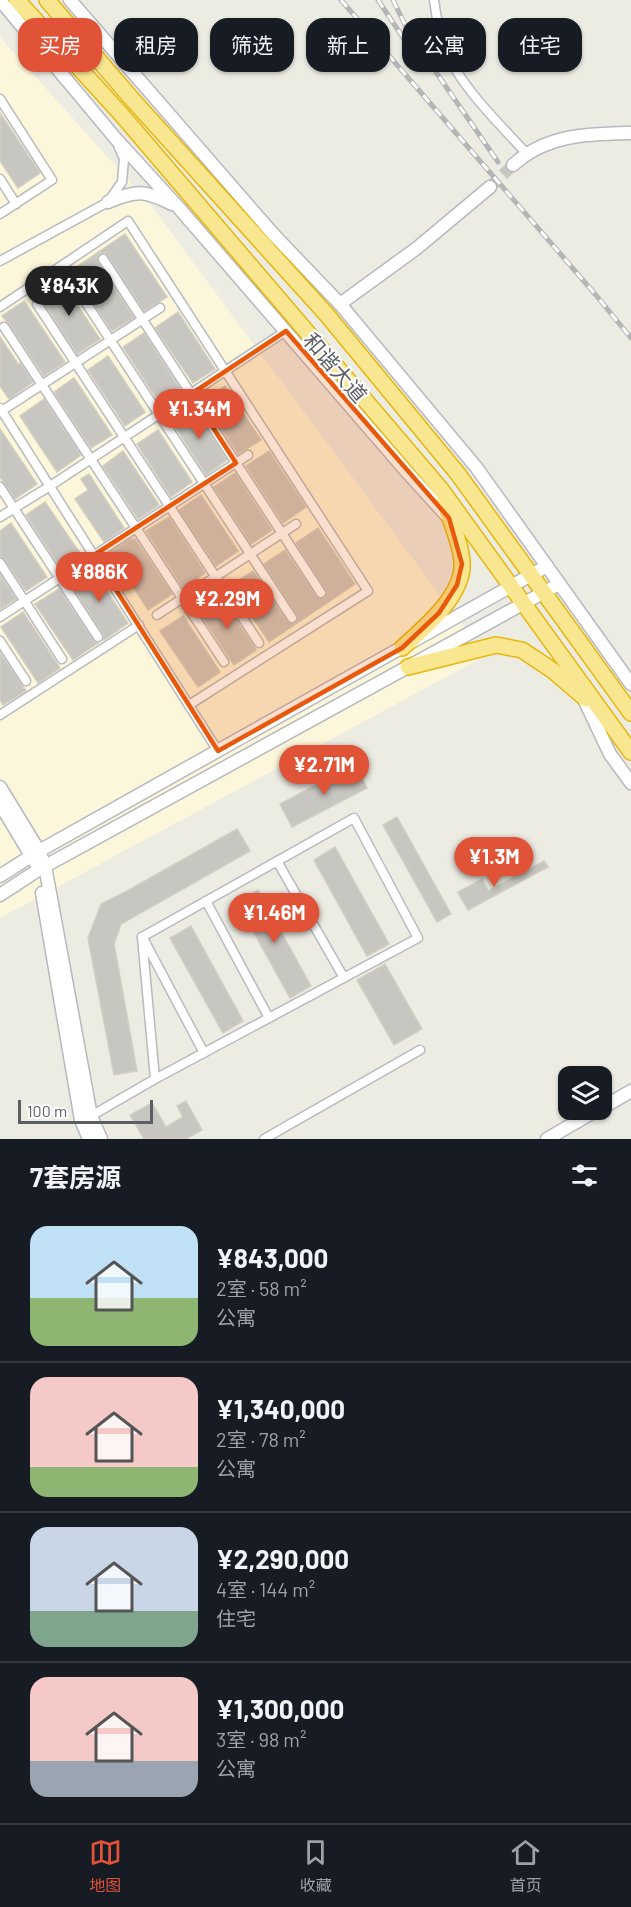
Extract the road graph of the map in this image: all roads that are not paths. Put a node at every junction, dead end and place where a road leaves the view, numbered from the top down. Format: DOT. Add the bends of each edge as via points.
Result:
graph roads {
  1 [pos="0,0"];
  2 [pos="17,0"];
  3 [pos="47,0"];
  4 [pos="70,0"];
  5 [pos="434,0"];
  6 [pos="0,99"];
  7 [pos="631,133"];
  8 [pos="116,139"];
  9 [pos="526,153"];
  10 [pos="513,165"];
  11 [pos="0,179"];
  12 [pos="490,187"];
  13 [pos="108,202"];
  14 [pos="16,204"];
  15 [pos="179,208"];
  16 [pos="0,214"];
  17 [pos="103,259"];
  18 [pos="0,261"];
  19 [pos="74,283"];
  20 [pos="37,304"];
  21 [pos="340,304"];
  22 [pos="0,307"];
  23 [pos="160,308"];
  24 [pos="142,319"];
  25 [pos="4,327"];
  26 [pos="286,331"];
  27 [pos="111,340"];
  28 [pos="76,363"];
  29 [pos="225,371"];
  30 [pos="42,385"];
  31 [pos="191,394"];
  32 [pos="1,410"];
  33 [pos="159,414"];
  34 [pos="124,437"];
  35 [pos="248,454"];
  36 [pos="90,460"];
  37 [pos="236,463"];
  38 [pos="204,483"];
  39 [pos="51,486"];
  40 [pos="0,487"];
  41 [pos="440,488"];
  42 [pos="169,506"];
  43 [pos="14,508"];
  44 [pos="0,517"];
  45 [pos="449,518"];
  46 [pos="296,524"];
  47 [pos="136,528"];
  48 [pos="282,533"];
  49 [pos="250,554"];
  50 [pos="94,555"];
  51 [pos="0,563"];
  52 [pos="547,566"];
  53 [pos="531,575"];
  54 [pos="216,577"];
  55 [pos="59,578"];
  56 [pos="560,584"];
  57 [pos="513,587"];
  58 [pos="321,592"];
  59 [pos="544,592"];
  60 [pos="182,599"];
  61 [pos="25,601"];
  62 [pos="524,603"];
  63 [pos="157,615"];
  64 [pos="0,617"];
  65 [pos="292,618"];
  66 [pos="139,626"];
  67 [pos="98,637"];
  68 [pos="0,640"];
  69 [pos="259,643"];
  70 [pos="402,648"];
  71 [pos="62,659"];
  72 [pos="224,662"];
  73 [pos="408,667"];
  74 [pos="26,681"];
  75 [pos="631,684"];
  76 [pos="583,697"];
  77 [pos="189,705"];
  78 [pos="603,713"];
  79 [pos="631,713"];
  80 [pos="0,715"];
  81 [pos="218,751"];
  82 [pos="631,752"];
  83 [pos="631,783"];
  84 [pos="0,787"];
  85 [pos="0,804"];
  86 [pos="36,853"];
  87 [pos="277,861"];
  88 [pos="42,868"];
  89 [pos="0,876"];
  90 [pos="0,895"];
  91 [pos="206,901"];
  92 [pos="142,937"];
  93 [pos="344,978"];
  94 [pos="269,1018"];
  95 [pos="420,1050"];
  96 [pos="204,1053"];
  97 [pos="155,1079"];
  98 [pos="631,1091"];
  99 [pos="612,1102"];
  100 [pos="91,1116"];
  101 [pos="580,1120"];
  102 [pos="89,1139"];
  103 [pos="100,1139"];
  104 [pos="264,1139"];
  105 [pos="547,1139"];
  1 -- 8 [label="street"];
  2 -- 41 [label="highway, 和谐大道" via="120,114"];
  3 -- 53 [label="highway, 和谐大道" via="327,315 458,474"];
  4 -- 21 [label="street" via="273,234"];
  5 -- 9 [label="street" via="442,42 452,64"];
  6 -- 14 [label="street" via="52,180"];
  7 -- 9 [label="street" via="584,135"];
  8 -- 13 [label="street" via="124,159 122,182"];
  8 -- 15 [label="street"];
  9 -- 10 [label="street"];
  11 -- 14 [label="street"];
  12 -- 21 [label="street" via="417,248"];
  13 -- 15 [label="street" via="129,193 154,195"];
  13 -- 18 [label="street"];
  14 -- 16 [label="street"];
  15 -- 26 [label="street"];
  17 -- 24 [label="street"];
  19 -- 27 [label="street"];
  20 -- 28 [label="street"];
  21 -- 52 [label="street" via="476,467"];
  22 -- 29 [label="street" via="128,221"];
  23 -- 24 [label="street"];
  24 -- 27 [label="street"];
  24 -- 31 [label="street"];
  25 -- 30 [label="street"];
  26 -- 29 [label="street"];
  26 -- 45 [label="street"];
  27 -- 28 [label="street"];
  27 -- 33 [label="street"];
  28 -- 30 [label="street"];
  28 -- 34 [label="street"];
  29 -- 31 [label="street"];
  29 -- 77 [label="street" via="368,591"];
  30 -- 32 [label="street"];
  30 -- 36 [label="street"];
  31 -- 33 [label="street"];
  31 -- 37 [label="street"];
  32 -- 39 [label="street"];
  33 -- 34 [label="street"];
  33 -- 38 [label="street"];
  34 -- 36 [label="street"];
  34 -- 42 [label="street"];
  35 -- 37 [label="street"];
  36 -- 39 [label="street"];
  36 -- 47 [label="street"];
  37 -- 38 [label="street"];
  37 -- 48 [label="street"];
  38 -- 42 [label="street"];
  38 -- 49 [label="street"];
  39 -- 43 [label="street"];
  39 -- 50 [label="street"];
  40 -- 43 [label="street"];
  41 -- 45 [label="highway"];
  41 -- 57 [label="highway, 和谐大道"];
  42 -- 47 [label="street"];
  42 -- 54 [label="street"];
  43 -- 44 [label="street"];
  43 -- 55 [label="street"];
  45 -- 57 [label="street"];
  45 -- 70 [label="highway" via="462,564 457,585 439,613"];
  46 -- 48 [label="street"];
  47 -- 50 [label="street"];
  47 -- 60 [label="street"];
  48 -- 49 [label="street"];
  48 -- 58 [label="street"];
  49 -- 54 [label="street"];
  49 -- 65 [label="street"];
  50 -- 55 [label="street"];
  50 -- 66 [label="street"];
  51 -- 61 [label="street"];
  52 -- 53 [label="street"];
  52 -- 56 [label="street"];
  53 -- 57 [label="street"];
  53 -- 59 [label="highway, 和谐大道"];
  54 -- 60 [label="street"];
  54 -- 69 [label="street"];
  55 -- 61 [label="street"];
  55 -- 67 [label="street"];
  56 -- 59 [label="street"];
  56 -- 75 [label="street"];
  57 -- 62 [label="highway, 和谐大道"];
  57 -- 70 [label="street"];
  59 -- 62 [label="street"];
  59 -- 79 [label="highway, 和谐大道"];
  60 -- 63 [label="street"];
  60 -- 72 [label="street"];
  61 -- 64 [label="street"];
  61 -- 71 [label="street"];
  62 -- 73 [label="street"];
  62 -- 76 [label="street"];
  62 -- 78 [label="highway, 和谐大道"];
  66 -- 77 [label="street"];
  66 -- 80 [label="street"];
  68 -- 74 [label="street"];
  70 -- 81 [label="street"];
  73 -- 76 [label="highway" via="496,645 522,650"];
  73 -- 88 [label="street"];
  76 -- 78 [label="highway"];
  76 -- 83 [label="street" via="610,754"];
  77 -- 81 [label="street"];
  78 -- 82 [label="highway, 和谐大道"];
  81 -- 86 [label="street"];
  84 -- 86 [label="street"];
  85 -- 86 [label="street"];
  86 -- 88 [label="street"];
  86 -- 89 [label="street"];
  87 -- 91 [label="street"];
  87 -- 93 [label="street"];
  87 -- 93 [label="street" via="354,818 418,938"];
  88 -- 90 [label="street"];
  88 -- 100 [label="street"];
  88 -- 102 [label="street" via="81,1120"];
  91 -- 92 [label="street"];
  91 -- 94 [label="street"];
  92 -- 96 [label="street"];
  92 -- 97 [label="street"];
  93 -- 94 [label="street"];
  94 -- 96 [label="street"];
  95 -- 104 [label="street"];
  96 -- 97 [label="street"];
  97 -- 100 [label="street"];
  98 -- 99 [label="street"];
  100 -- 103 [label="street"];
  101 -- 105 [label="street"];
}
